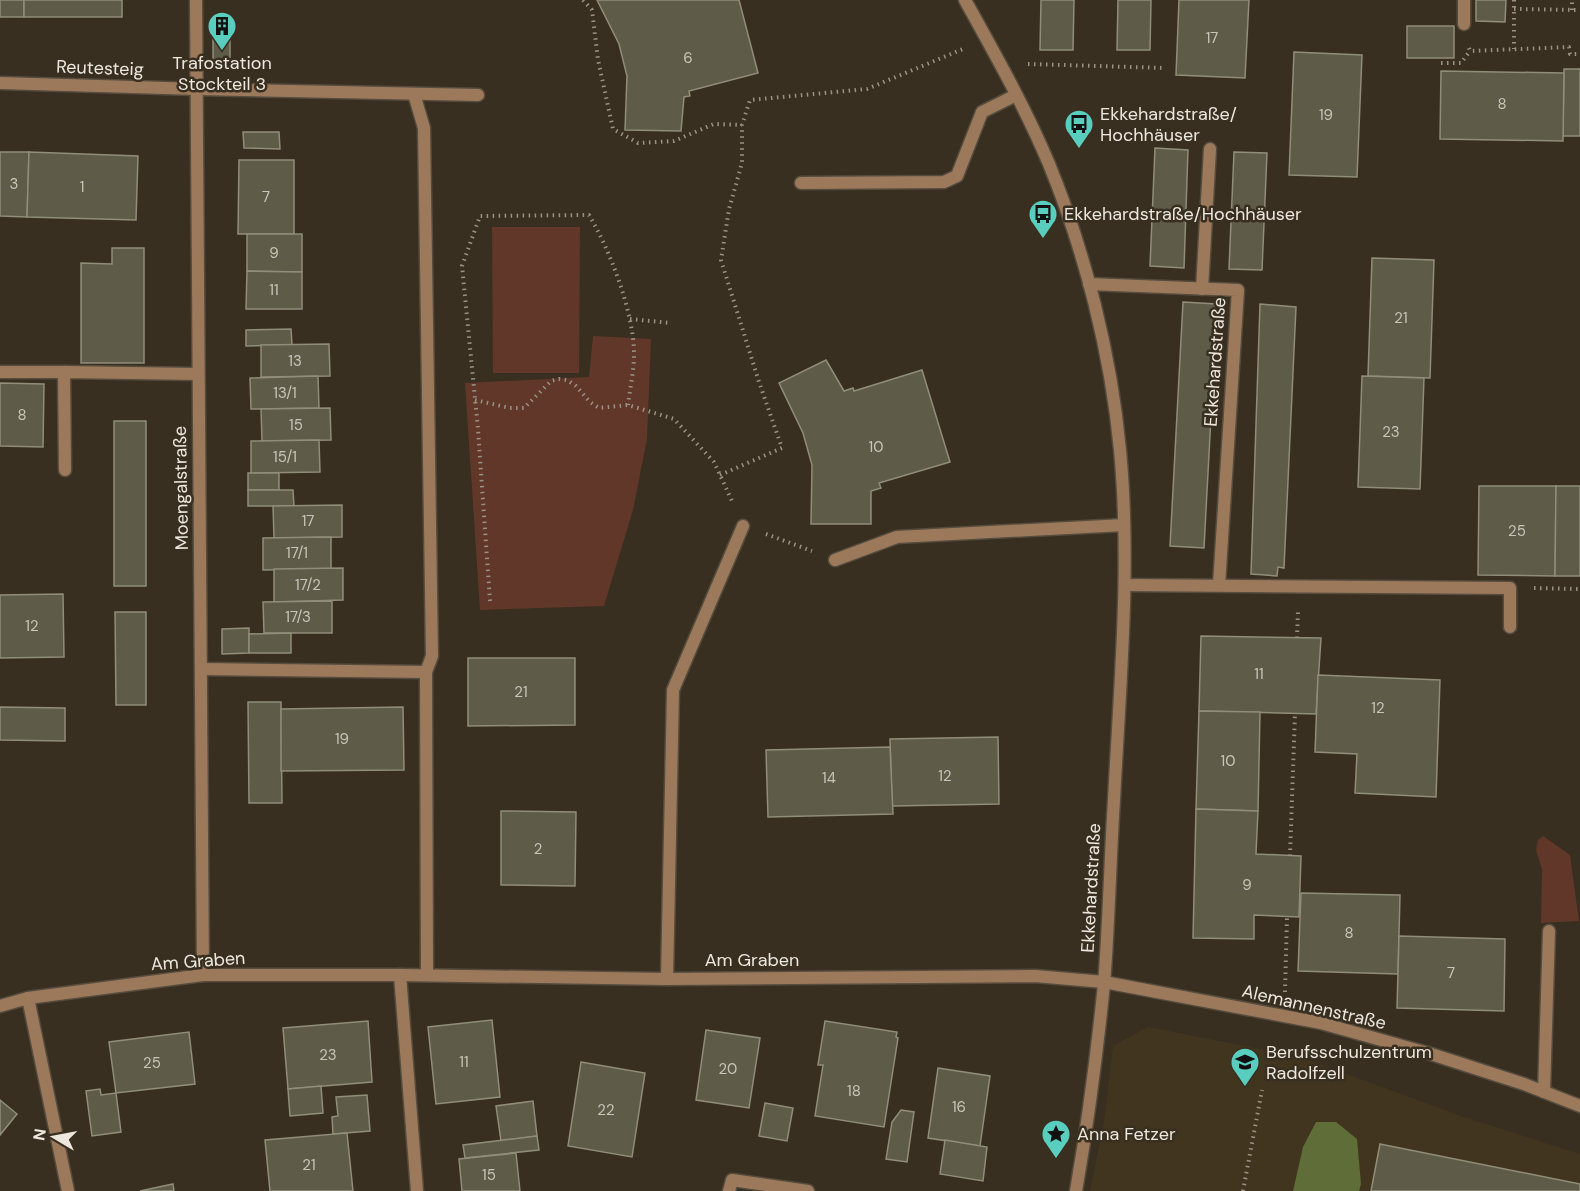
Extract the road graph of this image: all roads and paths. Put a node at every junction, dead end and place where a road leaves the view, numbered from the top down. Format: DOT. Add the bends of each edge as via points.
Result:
graph roads {
  1 [pos="196,0"];
  2 [pos="583,0"];
  3 [pos="965,0"];
  4 [pos="1464,0"];
  5 [pos="1514,0"];
  6 [pos="1572,0"];
  7 [pos="1514,9"];
  8 [pos="1572,10"];
  9 [pos="1580,10"];
  10 [pos="1464,24"];
  11 [pos="1514,50"];
  12 [pos="1470,51"];
  13 [pos="1580,54"];
  14 [pos="1441,63"];
  15 [pos="1002,64"];
  16 [pos="1165,68"];
  17 [pos="0,83"];
  18 [pos="198,89"];
  19 [pos="414,94"];
  20 [pos="478,95"];
  21 [pos="1016,95"];
  22 [pos="742,125"];
  23 [pos="1210,149"];
  24 [pos="801,183"];
  25 [pos="1089,284"];
  26 [pos="1202,289"];
  27 [pos="630,319"];
  28 [pos="671,323"];
  29 [pos="0,372"];
  30 [pos="64,372"];
  31 [pos="198,374"];
  32 [pos="759,382"];
  33 [pos="475,400"];
  34 [pos="628,405"];
  35 [pos="64,470"];
  36 [pos="720,475"];
  37 [pos="1124,525"];
  38 [pos="743,526"];
  39 [pos="835,560"];
  40 [pos="1125,585"];
  41 [pos="1219,585"];
  42 [pos="1510,588"];
  43 [pos="1580,589"];
  44 [pos="490,601"];
  45 [pos="1510,627"];
  46 [pos="202,669"];
  47 [pos="426,672"];
  48 [pos="1295,713"];
  49 [pos="1290,856"];
  50 [pos="1287,916"];
  51 [pos="1549,931"];
  52 [pos="203,975"];
  53 [pos="400,975"];
  54 [pos="427,975"];
  55 [pos="667,979"];
  56 [pos="1104,982"];
  57 [pos="27,998"];
  58 [pos="0,1006"];
  59 [pos="1285,1016"];
  60 [pos="1262,1090"];
  61 [pos="1544,1092"];
  62 [pos="1580,1106"];
  63 [pos="68,1191"];
  64 [pos="417,1191"];
  65 [pos="729,1191"];
  66 [pos="808,1191"];
  67 [pos="1076,1191"];
  68 [pos="1243,1191"];
  1 -- 18 [label="street, Moengalstraße"];
  2 -- 22 [label="path" via="592,10 613,129 638,143 674,141 714,124"];
  3 -- 15 [label="street, Ekkehardstraße"];
  4 -- 10 [label="street"];
  5 -- 7 [label="path"];
  6 -- 8 [label="path"];
  7 -- 8 [label="path"];
  7 -- 11 [label="path"];
  8 -- 9 [label="path"];
  10 -- 12 [label="path"];
  11 -- 12 [label="path"];
  11 -- 13 [label="path" via="1569,47 1570,54"];
  12 -- 14 [label="path" via="1461,63"];
  15 -- 16 [label="path"];
  15 -- 21 [label="street, Ekkehardstraße"];
  17 -- 18 [label="street, Reutesteig"];
  18 -- 19 [label="street, Reutesteig"];
  18 -- 31 [label="street, Moengalstraße"];
  19 -- 20 [label="street, Reutesteig"];
  19 -- 47 [label="street" via="424,128 432,656"];
  21 -- 24 [label="street" via="982,112 957,176 944,182"];
  21 -- 25 [label="street, Ekkehardstraße" via="1049,165"];
  23 -- 26 [label="street"];
  25 -- 26 [label="street, Ekkehardstraße"];
  25 -- 37 [label="street, Ekkehardstraße" via="1109,374"];
  26 -- 41 [label="street, Ekkehardstraße" via="1238,290"];
  27 -- 28 [label="path"];
  27 -- 33 [label="path" via="602,236 589,215 480,216 462,266"];
  27 -- 34 [label="path" via="634,355"];
  29 -- 30 [label="street"];
  30 -- 31 [label="street"];
  30 -- 35 [label="street"];
  31 -- 46 [label="street, Moengalstraße"];
  32 -- 36 [label="path" via="782,448"];
  33 -- 34 [label="path" via="524,408 551,381 559,379 576,386 599,408"];
  33 -- 44 [label="path"];
  34 -- 36 [label="path" via="674,419 714,462"];
  36 -- 38 [label="path"];
  37 -- 39 [label="street" via="897,537"];
  37 -- 40 [label="street, Ekkehardstraße"];
  38 -- 39 [label="path"];
  38 -- 55 [label="street" via="674,690"];
  40 -- 41 [label="street"];
  40 -- 56 [label="street, Ekkehardstraße"];
  41 -- 42 [label="street"];
  42 -- 43 [label="path"];
  42 -- 45 [label="street"];
  46 -- 47 [label="street"];
  46 -- 52 [label="street, Moengalstraße"];
  47 -- 54 [label="street"];
  48 -- 49 [label="path"];
  50 -- 59 [label="path"];
  51 -- 61 [label="street"];
  52 -- 53 [label="street, Am Graben"];
  52 -- 57 [label="street, Am Graben"];
  53 -- 54 [label="street, Am Graben"];
  53 -- 64 [label="street"];
  54 -- 55 [label="street, Am Graben"];
  55 -- 56 [label="street, Am Graben" via="1035,976"];
  56 -- 59 [label="street, Alemannenstraße"];
  56 -- 67 [label="street, Ekkehardstraße" via="1089,1121"];
  57 -- 58 [label="street, Am Graben"];
  57 -- 63 [label="street"];
  59 -- 61 [label="street, Alemannenstraße" via="1431,1054"];
  60 -- 68 [label="path"];
  61 -- 62 [label="street, Alemannenstraße"];
  65 -- 66 [label="street" via="732,1180"];
}
